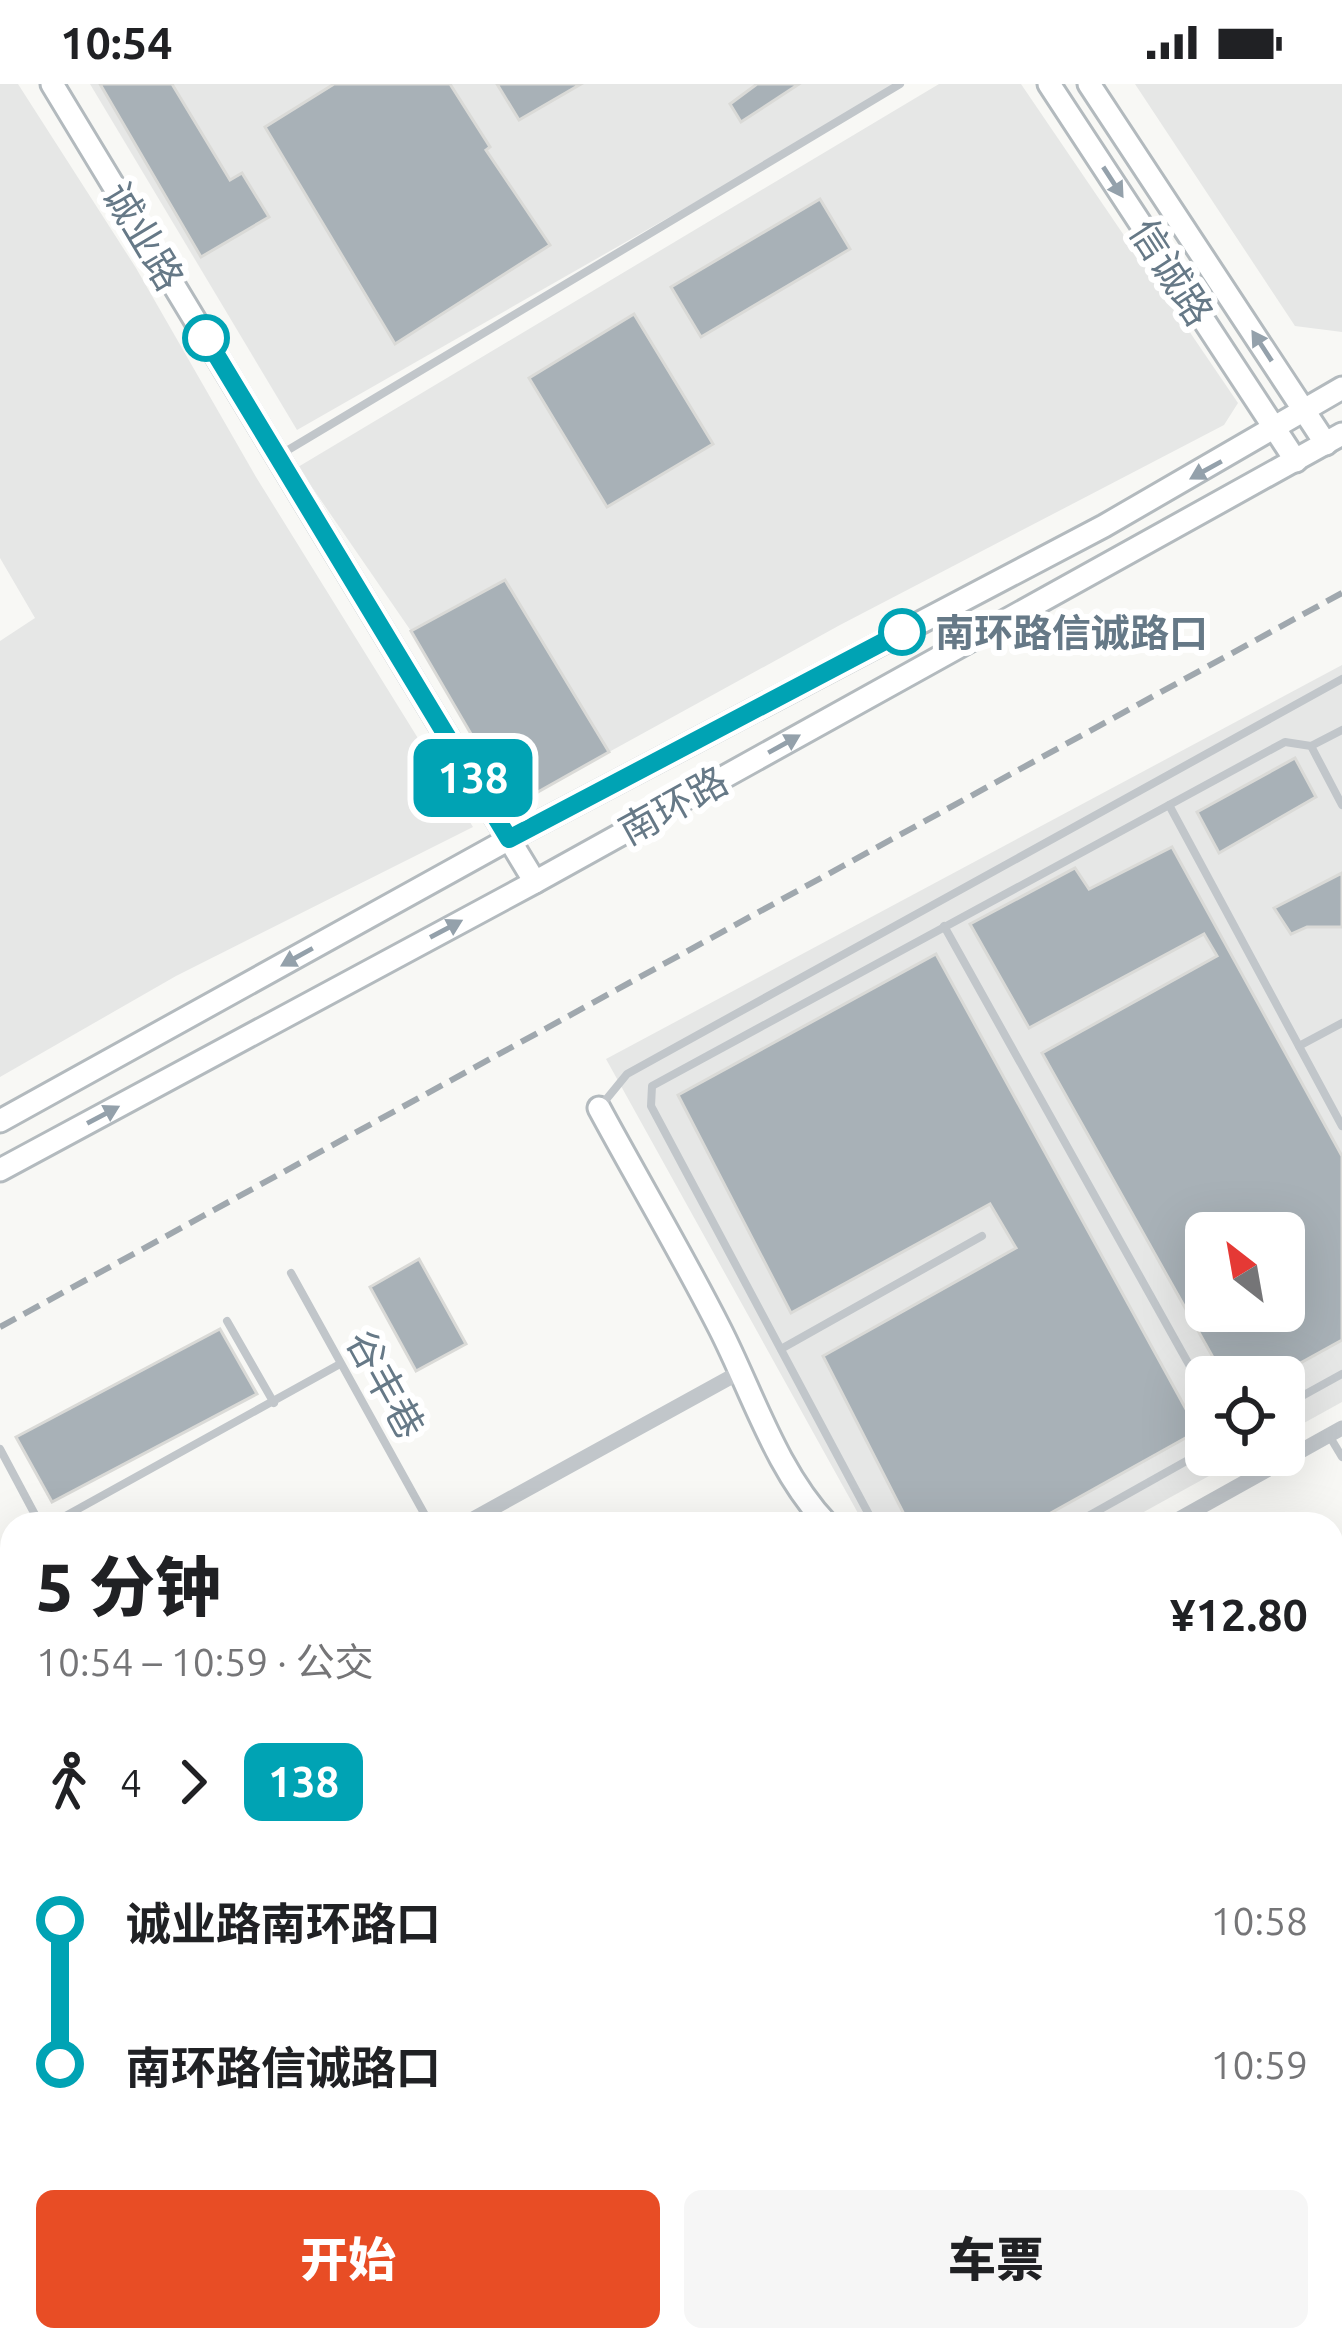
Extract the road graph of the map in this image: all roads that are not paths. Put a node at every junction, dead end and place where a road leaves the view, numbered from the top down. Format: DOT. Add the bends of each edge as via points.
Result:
graph roads {
  1 [pos="52,84"];
  2 [pos="900,84"];
  3 [pos="1049,84"];
  4 [pos="1090,84"];
  5 [pos="1342,388"];
  6 [pos="1304,411"];
  7 [pos="1275,429"];
  8 [pos="1334,439"];
  9 [pos="277,457"];
  10 [pos="1296,460"];
  11 [pos="1342,679"];
  12 [pos="1342,730"];
  13 [pos="1311,746"];
  14 [pos="1169,805"];
  15 [pos="1342,805"];
  16 [pos="509,839"];
  17 [pos="535,882"];
  18 [pos="944,926"];
  19 [pos="1342,1023"];
  20 [pos="1299,1046"];
  21 [pos="599,1108"];
  22 [pos="0,1121"];
  23 [pos="1342,1126"];
  24 [pos="0,1170"];
  25 [pos="982,1236"];
  26 [pos="291,1273"];
  27 [pos="227,1321"];
  28 [pos="781,1349"];
  29 [pos="1185,1357"];
  30 [pos="340,1364"];
  31 [pos="740,1372"];
  32 [pos="1342,1374"];
  33 [pos="1305,1394"];
  34 [pos="274,1403"];
  35 [pos="1336,1432"];
  36 [pos="0,1449"];
  37 [pos="1342,1457"];
  38 [pos="1185,1462"];
  39 [pos="34,1512"];
  40 [pos="73,1512"];
  41 [pos="423,1512"];
  42 [pos="486,1512"];
  43 [pos="816,1512"];
  44 [pos="868,1512"];
  45 [pos="1095,1512"];
  46 [pos="1192,1512"];
  1 -- 9 [label="main road, 诚业路"];
  2 -- 9 [label="lane"];
  3 -- 7 [label="main road, 信诚路, one-way"];
  6 -- 4 [label="main road, 信诚路, one-way"];
  5 -- 6 [label="main road, 南环路"];
  6 -- 7 [label="main road, 南环路"];
  6 -- 8 [label="main road, 信诚路"];
  7 -- 10 [label="main road, 信诚路"];
  7 -- 16 [label="main road, 南环路, one-way"];
  8 -- 10 [label="main road, 南环路"];
  9 -- 16 [label="main road, 诚业路"];
  17 -- 10 [label="main road, 南环路, one-way"];
  11 -- 21 [label="lane" via="627,1074"];
  12 -- 13 [label="lane"];
  13 -- 14 [label="lane" via="1286,742"];
  13 -- 15 [label="lane"];
  14 -- 18 [label="lane"];
  14 -- 20 [label="lane"];
  16 -- 17 [label="main road, 诚业路"];
  16 -- 22 [label="main road, 南环路, one-way"];
  24 -- 17 [label="main road, 南环路, one-way"];
  18 -- 28 [label="lane" via="652,1086 652,1106"];
  18 -- 29 [label="lane"];
  19 -- 20 [label="lane"];
  20 -- 23 [label="lane"];
  21 -- 31 [label="main road"];
  25 -- 28 [label="lane"];
  26 -- 30 [label="lane, 谷丰巷"];
  27 -- 34 [label="lane"];
  28 -- 44 [label="lane"];
  30 -- 34 [label="lane"];
  30 -- 41 [label="lane, 谷丰巷"];
  31 -- 42 [label="street"];
  31 -- 43 [label="main road"];
  32 -- 33 [label="lane"];
  34 -- 40 [label="lane"];
  35 -- 37 [label="lane"];
  35 -- 46 [label="street"];
  36 -- 39 [label="lane"];
  38 -- 45 [label="lane"];
}
